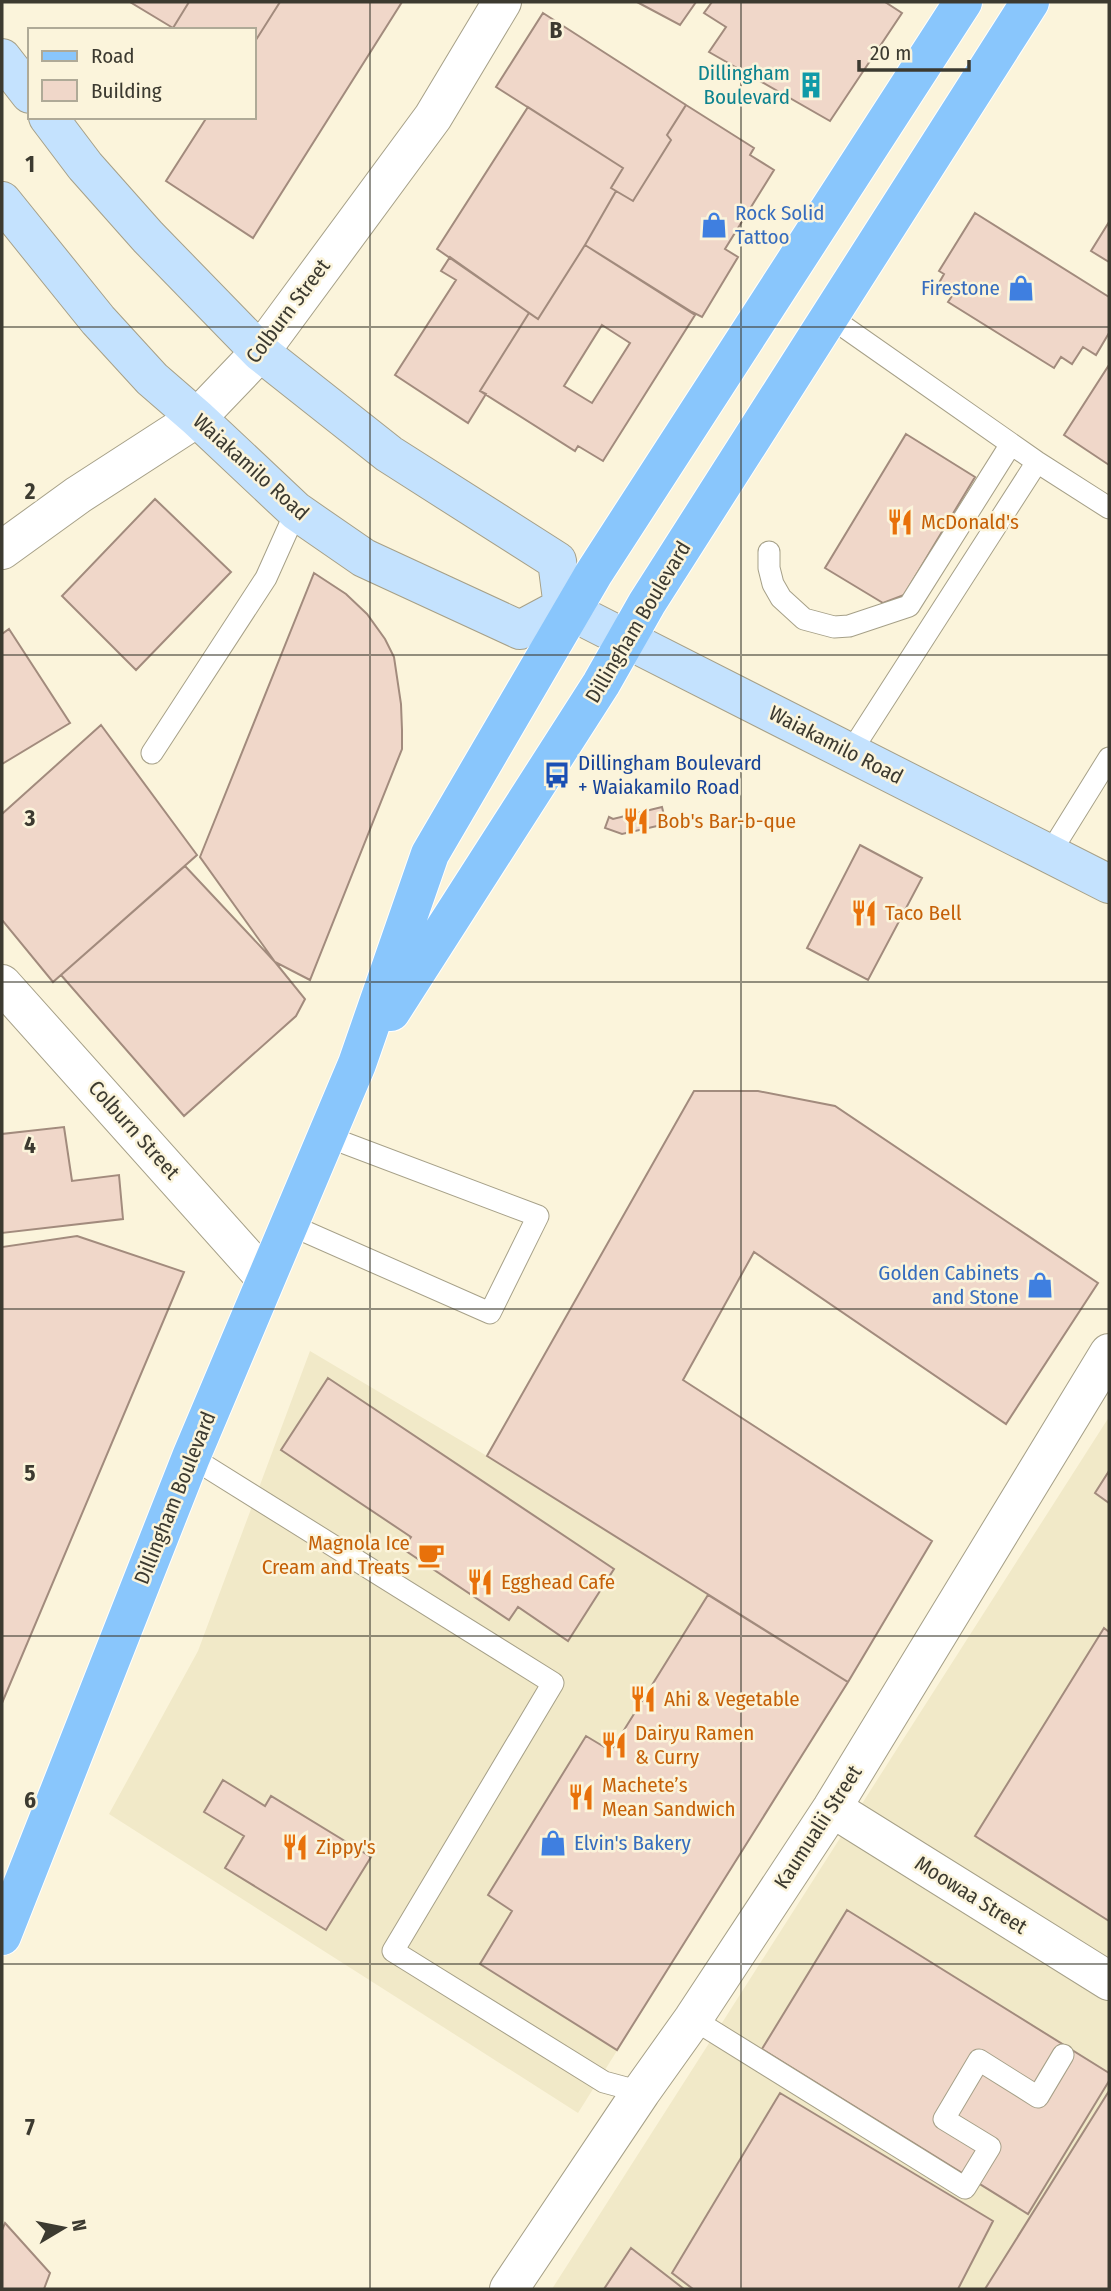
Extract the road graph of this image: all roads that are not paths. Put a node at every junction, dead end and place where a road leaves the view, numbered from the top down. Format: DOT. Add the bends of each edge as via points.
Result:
graph roads {
  1 [pos="502,2"];
  2 [pos="963,2"];
  3 [pos="1030,2"];
  4 [pos="2,58"];
  5 [pos="28,91"];
  6 [pos="50,119"];
  7 [pos="2,201"];
  8 [pos="830,317"];
  9 [pos="260,352"];
  10 [pos="197,418"];
  11 [pos="1011,444"];
  12 [pos="1037,462"];
  13 [pos="1109,508"];
  14 [pos="296,512"];
  15 [pos="2,550"];
  16 [pos="769,552"];
  17 [pos="567,609"];
  18 [pos="626,639"];
  19 [pos="152,753"];
  20 [pos="850,753"];
  21 [pos="1109,758"];
  22 [pos="1050,853"];
  23 [pos="1109,884"];
  24 [pos="2,984"];
  25 [pos="357,1064"];
  26 [pos="326,1136"];
  27 [pos="288,1224"];
  28 [pos="265,1278"];
  29 [pos="1109,1353"];
  30 [pos="191,1457"];
  31 [pos="832,1808"];
  32 [pos="4,1926"];
  33 [pos="1109,1981"];
  34 [pos="693,2019"];
  35 [pos="1063,2055"];
  36 [pos="641,2092"];
  37 [pos="509,2289"];
  1 -- 9 [label="street, Colburn Street" via="433,117"];
  2 -- 17 [label="main road, Dillingham Boulevard"];
  3 -- 8 [label="main road, Dillingham Boulevard"];
  4 -- 5 [label="main road"];
  6 -- 9 [label="main road" via="148,237"];
  7 -- 10 [label="main road, Waiakamilo Road" via="98,320 152,379"];
  8 -- 11 [label="lane"];
  8 -- 18 [label="main road, Dillingham Boulevard"];
  9 -- 10 [label="street, Colburn Street"];
  9 -- 17 [label="main road" via="389,454 557,561"];
  10 -- 14 [label="main road, Waiakamilo Road"];
  10 -- 15 [label="street, Colburn Street"];
  11 -- 12 [label="lane"];
  11 -- 16 [label="lane" via="909,606 849,626 804,619 777,591"];
  12 -- 13 [label="lane"];
  12 -- 20 [label="lane"];
  14 -- 17 [label="main road, Waiakamilo Road" via="364,558 520,630"];
  14 -- 19 [label="lane" via="266,578"];
  17 -- 18 [label="main road, Waiakamilo Road"];
  17 -- 25 [label="main road, Dillingham Boulevard" via="430,854"];
  18 -- 20 [label="main road, Waiakamilo Road"];
  18 -- 25 [label="main road, Dillingham Boulevard"];
  20 -- 22 [label="main road, Waiakamilo Road"];
  21 -- 22 [label="lane"];
  22 -- 23 [label="main road, Waiakamilo Road"];
  24 -- 28 [label="street, Colburn Street"];
  25 -- 26 [label="main road, Dillingham Boulevard"];
  26 -- 27 [label="main road, Dillingham Boulevard"];
  26 -- 27 [label="lane" via="538,1216 490,1313"];
  27 -- 28 [label="main road, Dillingham Boulevard"];
  28 -- 30 [label="main road, Dillingham Boulevard"];
  29 -- 31 [label="street, Kaumualii Street"];
  30 -- 32 [label="main road, Dillingham Boulevard"];
  30 -- 36 [label="lane" via="553,1683 393,1951 604,2082"];
  31 -- 33 [label="street, Moowaa Street"];
  31 -- 34 [label="street, Kaumualii Street"];
  34 -- 35 [label="lane" via="965,2188 990,2147 944,2119 979,2060 1038,2097"];
  34 -- 36 [label="street, Kaumualii Street"];
  36 -- 37 [label="street, Kaumualii Street"];
}
